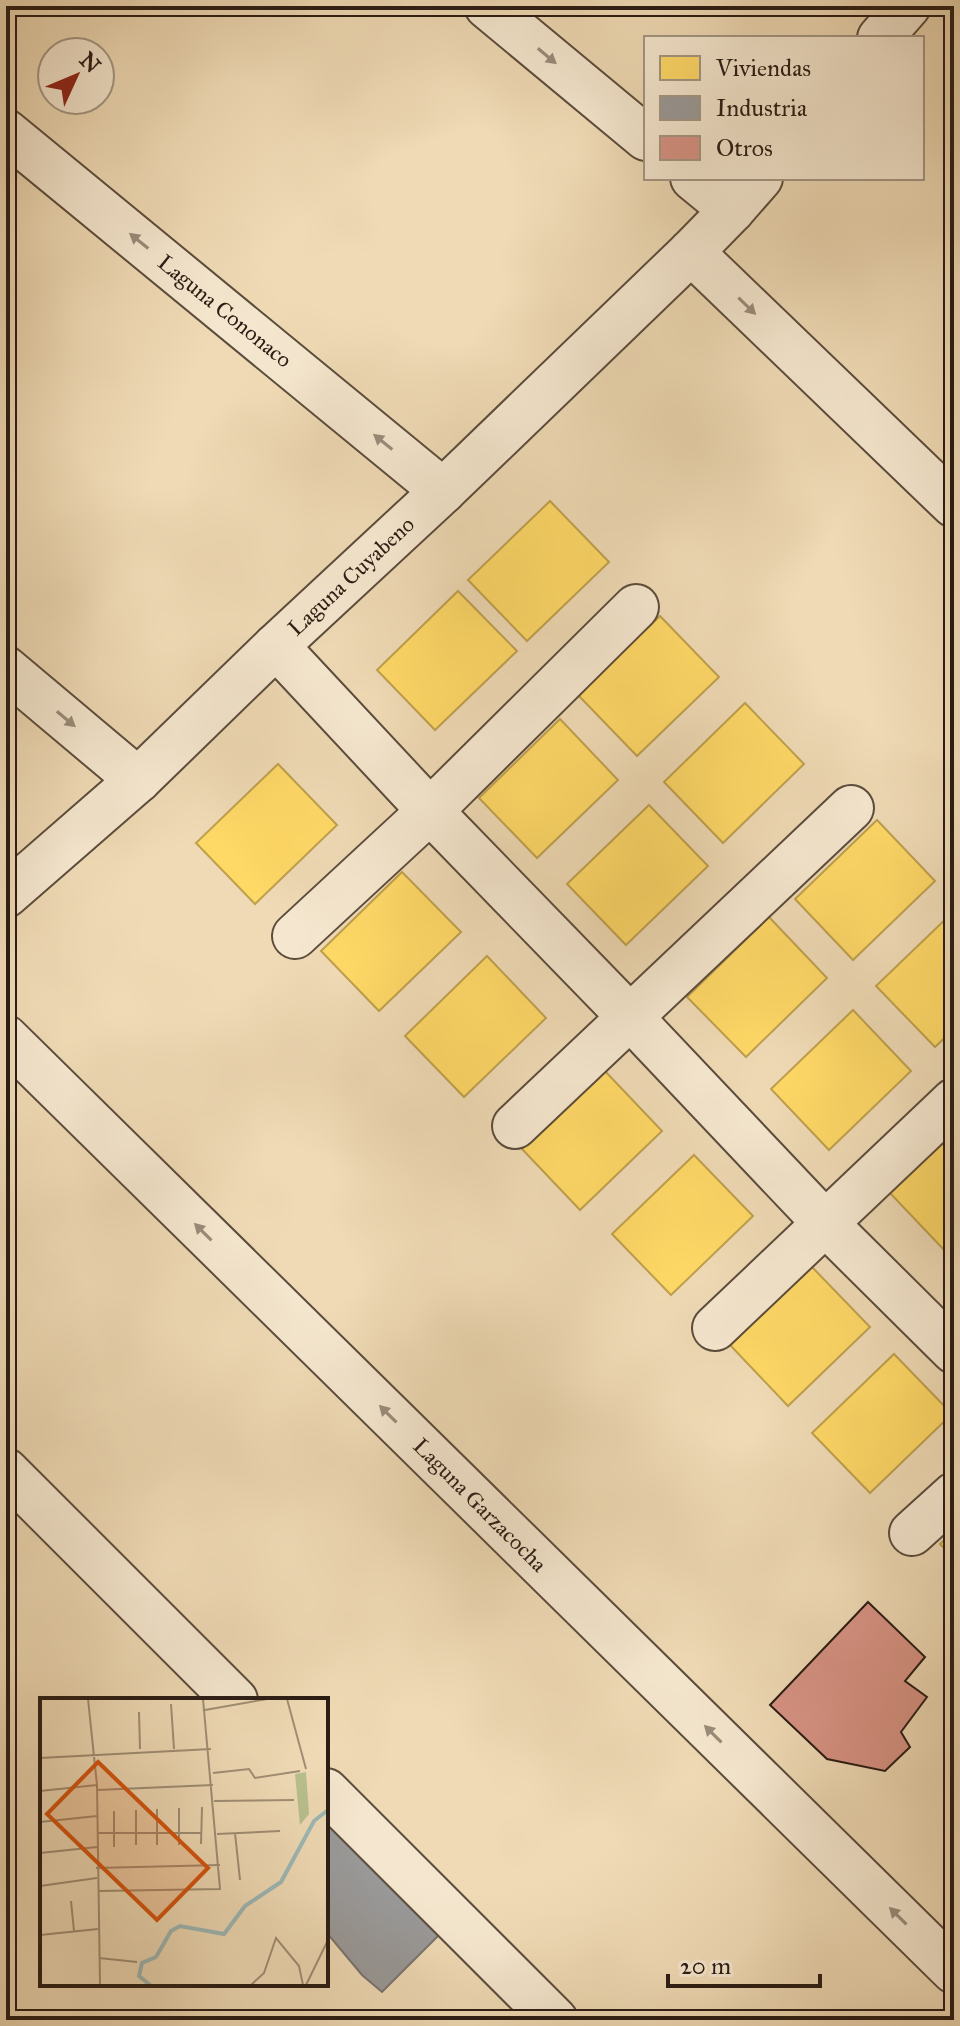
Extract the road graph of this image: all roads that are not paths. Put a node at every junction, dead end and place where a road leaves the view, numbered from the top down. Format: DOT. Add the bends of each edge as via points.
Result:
graph roads {
  1 [pos="487,6"];
  2 [pos="908,6"];
  3 [pos="882,36"];
  4 [pos="6,132"];
  5 [pos="644,136"];
  6 [pos="700,180"];
  7 [pos="746,194"];
  8 [pos="691,252"];
  9 [pos="443,491"];
  10 [pos="954,505"];
  11 [pos="636,607"];
  12 [pos="276,646"];
  13 [pos="6,669"];
  14 [pos="138,780"];
  15 [pos="851,808"];
  16 [pos="430,811"];
  17 [pos="6,895"];
  18 [pos="295,936"];
  19 [pos="631,1018"];
  20 [pos="6,1038"];
  21 [pos="954,1101"];
  22 [pos="515,1126"];
  23 [pos="826,1224"];
  24 [pos="715,1328"];
  25 [pos="954,1351"];
  26 [pos="6,1471"];
  27 [pos="954,1495"];
  28 [pos="912,1533"];
  29 [pos="233,1698"];
  30 [pos="328,1793"];
  31 [pos="954,1971"];
  32 [pos="555,2020"];
  1 -- 5 [label="street, one-way"];
  2 -- 3 [label="street"];
  9 -- 4 [label="street, Laguna Cononaco, one-way"];
  6 -- 7 [label="street, Laguna Cuyabeno"];
  7 -- 8 [label="street, Laguna Cuyabeno"];
  8 -- 9 [label="street, Laguna Cuyabeno"];
  8 -- 10 [label="street, one-way"];
  9 -- 12 [label="street, Laguna Cuyabeno"];
  11 -- 16 [label="street"];
  12 -- 14 [label="street, Laguna Cuyabeno"];
  12 -- 16 [label="street"];
  13 -- 14 [label="street, one-way"];
  14 -- 17 [label="street, Laguna Cuyabeno"];
  15 -- 19 [label="street"];
  16 -- 18 [label="street"];
  16 -- 19 [label="street"];
  19 -- 22 [label="street"];
  19 -- 23 [label="street"];
  31 -- 20 [label="street, Laguna Garzacocha, one-way"];
  21 -- 23 [label="street"];
  23 -- 24 [label="street"];
  23 -- 25 [label="street"];
  26 -- 29 [label="street"];
  27 -- 28 [label="street"];
  30 -- 32 [label="street"];
}
